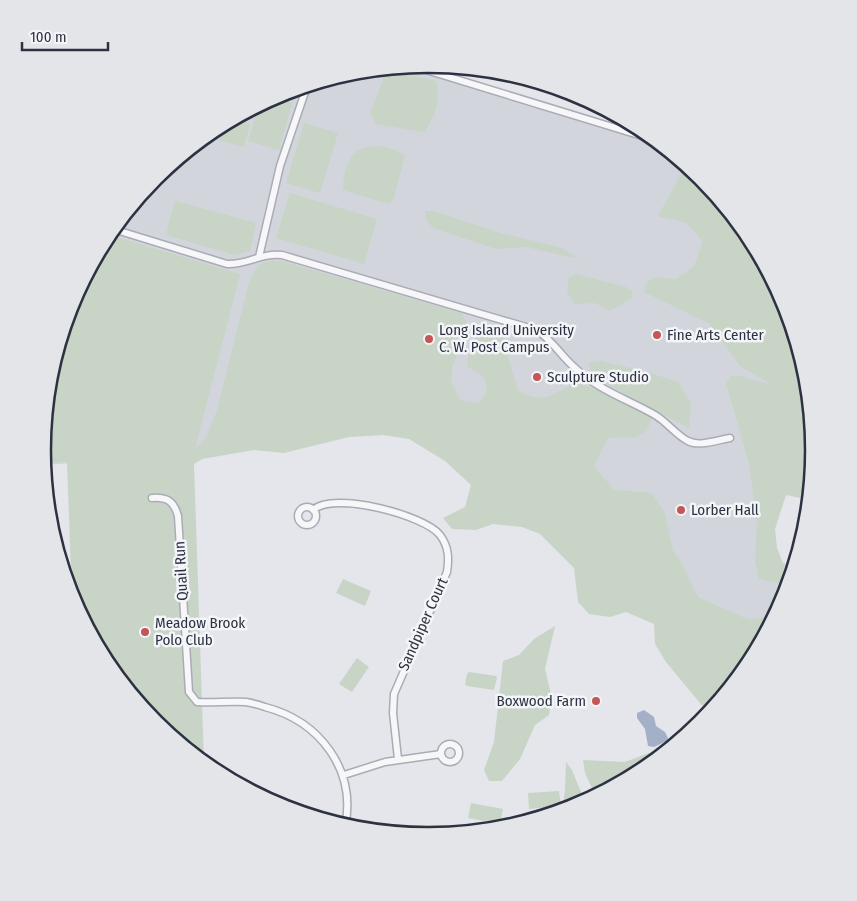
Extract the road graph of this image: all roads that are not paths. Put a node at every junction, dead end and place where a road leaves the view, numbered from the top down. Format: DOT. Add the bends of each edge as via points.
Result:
graph roads {
  1 [pos="437,73"];
  2 [pos="304,94"];
  3 [pos="631,133"];
  4 [pos="122,232"];
  5 [pos="259,257"];
  6 [pos="730,438"];
  7 [pos="152,498"];
  8 [pos="313,510"];
  9 [pos="441,754"];
  10 [pos="398,759"];
  11 [pos="344,775"];
  12 [pos="346,819"];
  1 -- 3 [label="street"];
  2 -- 5 [label="street" via="280,166"];
  4 -- 5 [label="street" via="226,264 237,265"];
  5 -- 6 [label="street" via="282,255 536,330 546,336 574,367 607,392 657,416 689,442"];
  7 -- 11 [label="street, Quail Run" via="166,498 173,503 178,516 189,692 197,702 247,702 273,709 304,724 328,748"];
  8 -- 10 [label="street, Sandpiper Court" via="328,504 363,504 379,508 431,527 446,546 447,572 394,694"];
  9 -- 10 [label="street"];
  10 -- 11 [label="street"];
  11 -- 12 [label="street, Quail Run"];
}
